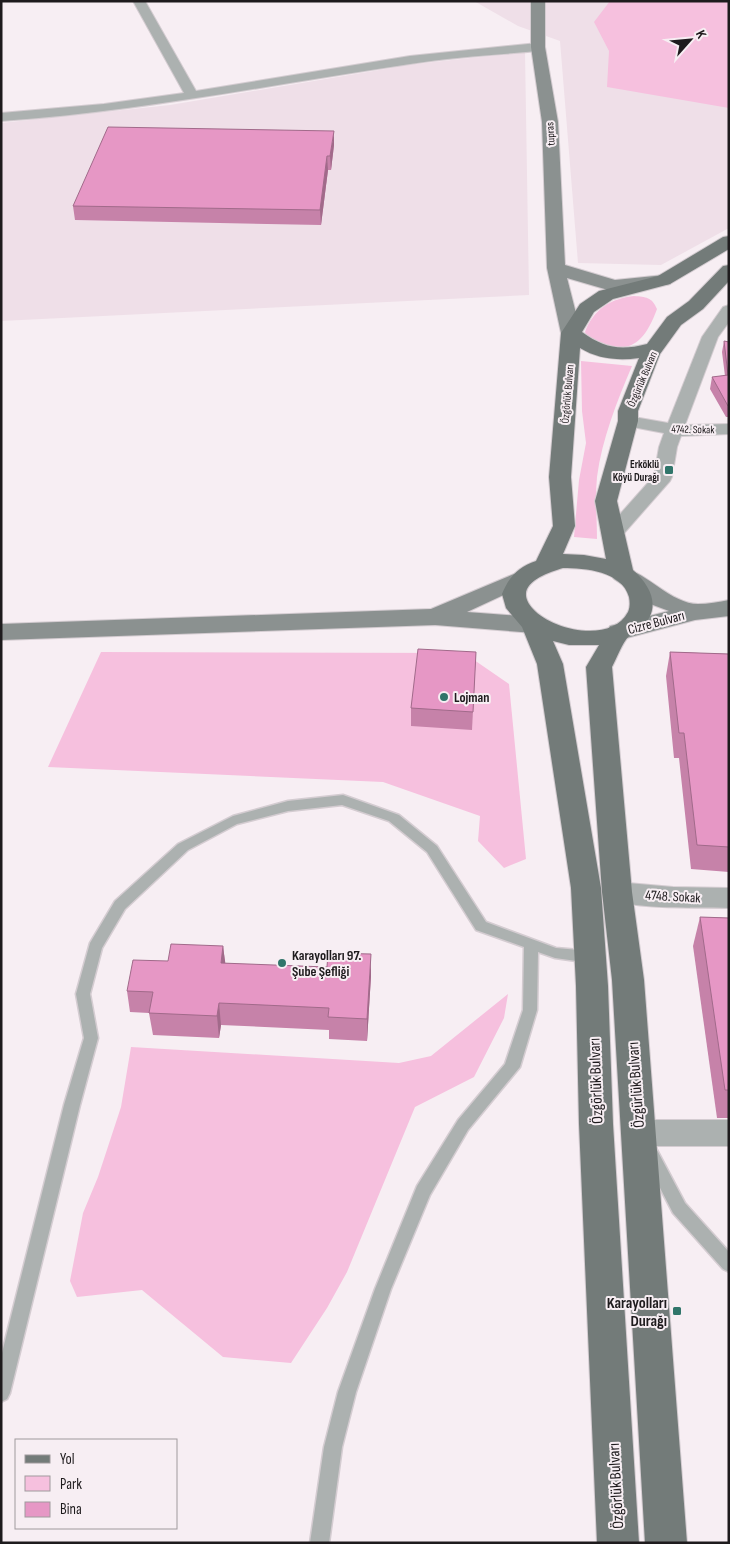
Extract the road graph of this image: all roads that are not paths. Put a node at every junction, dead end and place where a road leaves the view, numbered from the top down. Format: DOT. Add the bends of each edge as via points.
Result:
graph roads {
  1 [pos="139,1"];
  2 [pos="538,1"];
  3 [pos="538,47"];
  4 [pos="192,96"];
  5 [pos="1,117"];
  6 [pos="729,241"];
  7 [pos="556,268"];
  8 [pos="729,270"];
  9 [pos="620,287"];
  10 [pos="667,309"];
  11 [pos="729,310"];
  12 [pos="571,333"];
  13 [pos="655,348"];
  14 [pos="628,422"];
  15 [pos="674,429"];
  16 [pos="729,429"];
  17 [pos="612,535"];
  18 [pos="547,563"];
  19 [pos="622,574"];
  20 [pos="521,578"];
  21 [pos="729,608"];
  22 [pos="694,612"];
  23 [pos="435,617"];
  24 [pos="534,625"];
  25 [pos="1,632"];
  26 [pos="619,632"];
  27 [pos="617,892"];
  28 [pos="729,898"];
  29 [pos="531,944"];
  30 [pos="590,957"];
  31 [pos="638,1133"];
  32 [pos="729,1133"];
  33 [pos="729,1264"];
  34 [pos="1,1394"];
  35 [pos="319,1543"];
  36 [pos="618,1543"];
  37 [pos="666,1543"];
  1 -- 4 [label="street"];
  2 -- 3 [label="street, tupras"];
  3 -- 4 [label="street" via="423,58"];
  3 -- 7 [label="street, tupras" via="550,122"];
  4 -- 5 [label="street"];
  6 -- 9 [label="main road" via="664,280"];
  7 -- 9 [label="street"];
  7 -- 12 [label="street, tupras"];
  8 -- 10 [label="main road, Özgürlük Bulvarı" via="696,305"];
  9 -- 10 [label="main road" via="657,295"];
  9 -- 12 [label="main road" via="587,308"];
  10 -- 13 [label="main road, Özgürlük Bulvarı"];
  11 -- 15 [label="street" via="710,337"];
  12 -- 13 [label="main road" via="586,345 609,354 628,355"];
  12 -- 18 [label="main road, Özgörlük Bulvarı" via="560,477 564,526"];
  13 -- 14 [label="main road, Özgürlük Bulvarı" via="628,411"];
  14 -- 15 [label="street, 4742. Sokak"];
  14 -- 17 [label="main road, Özgürlük Bulvarı" via="606,500"];
  15 -- 16 [label="street, 4742. Sokak"];
  15 -- 17 [label="street" via="664,477"];
  17 -- 19 [label="main road, Özgürlük Bulvarı"];
  18 -- 19 [label="main road" via="578,560 609,567"];
  18 -- 20 [label="main road"];
  19 -- 22 [label="street, Cizre Bulvarı" via="662,600"];
  19 -- 26 [label="main road" via="635,585 642,598 641,611 633,623"];
  20 -- 23 [label="street"];
  20 -- 24 [label="main road" via="515,589 515,602 521,614"];
  21 -- 22 [label="street, Cizre Bulvarı"];
  22 -- 26 [label="street, Cizre Bulvarı"];
  23 -- 24 [label="street"];
  23 -- 25 [label="street"];
  24 -- 26 [label="main road" via="566,637 603,637"];
  24 -- 30 [label="main road, Özgörlük Bulvarı" via="550,664 586,888"];
  26 -- 27 [label="main road, Özgürlük Bulvarı" via="599,668"];
  27 -- 28 [label="street, 4748. Sokak"];
  27 -- 31 [label="main road, Özgürlük Bulvarı" via="628,980"];
  29 -- 30 [label="lane" via="555,953"];
  29 -- 34 [label="lane" via="481,926 432,850 394,818 343,800 288,806 233,821 184,846 120,905 95,947 83,994 91,1038"];
  29 -- 35 [label="lane" via="530,1010 512,1067 463,1125 423,1191 383,1289 347,1392 333,1447"];
  30 -- 36 [label="main road, Özgörlük Bulvarı"];
  31 -- 32 [label="street"];
  31 -- 33 [label="lane" via="679,1208"];
  31 -- 37 [label="main road, Özgürlük Bulvarı"];
}
